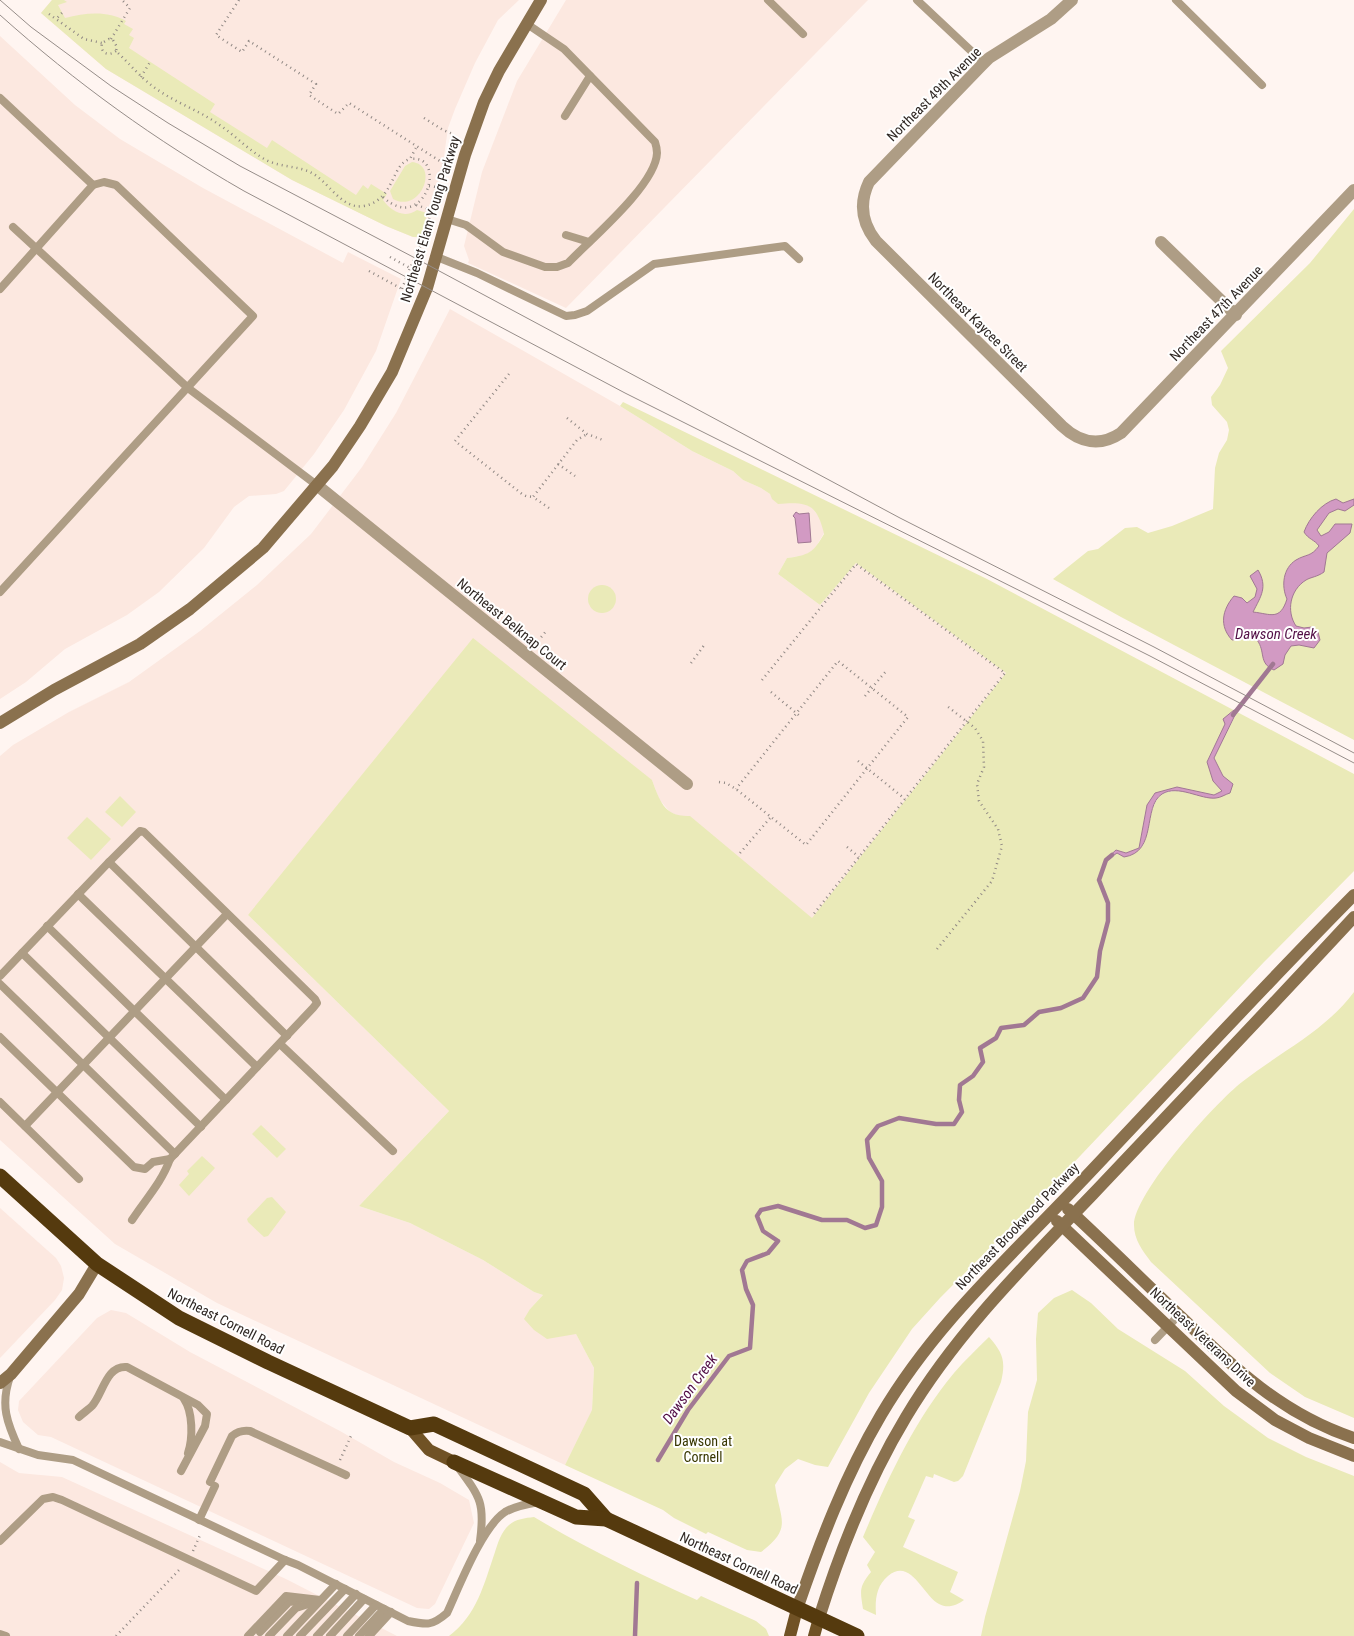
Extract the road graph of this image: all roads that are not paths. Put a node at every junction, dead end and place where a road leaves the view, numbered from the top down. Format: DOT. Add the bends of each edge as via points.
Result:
graph roads {
  1 [pos="541,0"];
  2 [pos="768,0"];
  3 [pos="917,0"];
  4 [pos="1072,0"];
  5 [pos="1176,0"];
  6 [pos="527,24"];
  7 [pos="803,34"];
  8 [pos="984,63"];
  9 [pos="590,76"];
  10 [pos="1262,85"];
  11 [pos="0,98"];
  12 [pos="565,116"];
  13 [pos="93,184"];
  14 [pos="1354,190"];
  15 [pos="862,208"];
  16 [pos="447,219"];
  17 [pos="13,227"];
  18 [pos="566,235"];
  19 [pos="589,242"];
  20 [pos="1161,242"];
  21 [pos="36,249"];
  22 [pos="437,256"];
  23 [pos="799,259"];
  24 [pos="0,288"];
  25 [pos="1236,314"];
  26 [pos="188,388"];
  27 [pos="1090,442"];
  28 [pos="318,486"];
  29 [pos="0,592"];
  30 [pos="0,723"];
  31 [pos="687,784"];
  32 [pos="108,862"];
  33 [pos="78,894"];
  34 [pos="1354,895"];
  35 [pos="227,914"];
  36 [pos="1354,917"];
  37 [pos="47,926"];
  38 [pos="196,947"];
  39 [pos="22,953"];
  40 [pos="0,976"];
  41 [pos="166,978"];
  42 [pos="0,984"];
  43 [pos="134,1011"];
  44 [pos="288,1036"];
  45 [pos="0,1037"];
  46 [pos="109,1038"];
  47 [pos="280,1044"];
  48 [pos="83,1065"];
  49 [pos="257,1068"];
  50 [pos="57,1092"];
  51 [pos="226,1100"];
  52 [pos="0,1102"];
  53 [pos="24,1126"];
  54 [pos="201,1127"];
  55 [pos="393,1151"];
  56 [pos="172,1157"];
  57 [pos="0,1176"];
  58 [pos="79,1180"];
  59 [pos="1061,1202"];
  60 [pos="1050,1214"];
  61 [pos="1074,1214"];
  62 [pos="132,1220"];
  63 [pos="1062,1226"];
  64 [pos="97,1264"];
  65 [pos="1179,1315"];
  66 [pos="1168,1326"];
  67 [pos="1155,1340"];
  68 [pos="11,1374"];
  69 [pos="0,1383"];
  70 [pos="183,1397"];
  71 [pos="79,1417"];
  72 [pos="410,1428"];
  73 [pos="1354,1438"];
  74 [pos="0,1442"];
  75 [pos="19,1449"];
  76 [pos="1354,1456"];
  77 [pos="454,1462"];
  78 [pos="346,1475"];
  79 [pos="540,1502"];
  80 [pos="606,1519"];
  81 [pos="203,1522"];
  82 [pos="0,1542"];
  83 [pos="480,1543"];
  84 [pos="286,1560"];
  85 [pos="336,1584"];
  86 [pos="345,1589"];
  87 [pos="356,1594"];
  88 [pos="364,1599"];
  89 [pos="320,1600"];
  90 [pos="384,1609"];
  91 [pos="798,1609"];
  92 [pos="819,1618"];
  93 [pos="260,1632"];
  94 [pos="0,1634"];
  95 [pos="6,1636"];
  96 [pos="248,1636"];
  97 [pos="270,1636"];
  98 [pos="286,1636"];
  99 [pos="300,1636"];
  100 [pos="317,1636"];
  101 [pos="330,1636"];
  102 [pos="347,1636"];
  103 [pos="359,1636"];
  104 [pos="369,1636"];
  105 [pos="790,1636"];
  106 [pos="814,1636"];
  107 [pos="857,1636"];
  1 -- 6 [label="street, Northeast Elam Young Parkway"];
  2 -- 7 [label="lane"];
  3 -- 8 [label="lane"];
  4 -- 8 [label="street, Northeast 49th Avenue" via="1051,19"];
  5 -- 10 [label="lane"];
  6 -- 9 [label="lane" via="564,49"];
  6 -- 16 [label="street, Northeast Elam Young Parkway" via="484,102"];
  8 -- 15 [label="street, Northeast 49th Avenue" via="874,176 864,192"];
  9 -- 12 [label="lane"];
  9 -- 19 [label="lane" via="655,142 657,154 637,193"];
  11 -- 13 [label="lane"];
  13 -- 21 [label="lane"];
  13 -- 26 [label="lane" via="116,185 253,316"];
  14 -- 25 [label="street, Northeast 47th Avenue"];
  15 -- 27 [label="street, Northeast Kaycee Street" via="866,226 876,241 1068,432"];
  16 -- 19 [label="lane" via="466,225 503,252 545,267 568,263"];
  16 -- 22 [label="street, Northeast Elam Young Parkway"];
  17 -- 21 [label="lane"];
  18 -- 19 [label="lane"];
  20 -- 25 [label="street"];
  21 -- 24 [label="lane"];
  21 -- 26 [label="lane"];
  22 -- 23 [label="lane" via="566,316 587,311 654,264 785,246"];
  22 -- 28 [label="street, Northeast Elam Young Parkway" via="392,372 360,426"];
  25 -- 27 [label="street, Northeast 47th Avenue" via="1121,433 1112,439"];
  26 -- 28 [label="lane"];
  26 -- 29 [label="lane"];
  28 -- 30 [label="street, Northeast Elam Young Parkway" via="263,548 190,609 140,644"];
  28 -- 31 [label="street, Northeast Belknap Court"];
  32 -- 33 [label="lane"];
  32 -- 35 [label="lane" via="136,834 144,832"];
  32 -- 38 [label="lane"];
  33 -- 37 [label="lane"];
  33 -- 41 [label="lane"];
  34 -- 59 [label="street, Northeast Brookwood Parkway"];
  35 -- 38 [label="lane"];
  35 -- 44 [label="lane" via="315,999 317,1003"];
  36 -- 61 [label="street"];
  37 -- 39 [label="lane"];
  37 -- 43 [label="lane"];
  38 -- 41 [label="lane"];
  38 -- 44 [label="lane"];
  39 -- 40 [label="lane"];
  39 -- 46 [label="lane"];
  41 -- 43 [label="lane"];
  41 -- 49 [label="lane"];
  42 -- 48 [label="lane"];
  43 -- 46 [label="lane"];
  43 -- 51 [label="lane"];
  44 -- 47 [label="lane"];
  45 -- 50 [label="lane"];
  46 -- 48 [label="lane"];
  46 -- 54 [label="lane"];
  47 -- 49 [label="lane"];
  47 -- 55 [label="lane"];
  48 -- 50 [label="lane"];
  48 -- 56 [label="lane"];
  49 -- 51 [label="lane"];
  50 -- 53 [label="lane"];
  50 -- 56 [label="lane" via="134,1167 145,1169 153,1162"];
  51 -- 54 [label="lane"];
  52 -- 53 [label="lane"];
  53 -- 58 [label="lane"];
  54 -- 56 [label="lane"];
  56 -- 62 [label="lane" via="162,1180"];
  57 -- 64 [label="highway, Northeast Cornell Road"];
  59 -- 60 [label="street, Northeast Brookwood Parkway"];
  59 -- 61 [label="street, Northeast Veterans Drive"];
  60 -- 63 [label="street, Northeast Veterans Drive"];
  60 -- 91 [label="street, Northeast Brookwood Parkway" via="940,1330 897,1390 846,1484"];
  61 -- 63 [label="street"];
  61 -- 65 [label="street, Northeast Veterans Drive"];
  63 -- 66 [label="street, Northeast Veterans Drive"];
  63 -- 92 [label="street" via="977,1319 905,1417 861,1504 831,1578"];
  64 -- 68 [label="street" via="79,1294"];
  64 -- 72 [label="highway, Northeast Cornell Road" via="179,1318"];
  65 -- 66 [label="lane"];
  65 -- 73 [label="street, Northeast Veterans Drive" via="1268,1394 1302,1416"];
  66 -- 67 [label="lane"];
  66 -- 76 [label="street, Northeast Veterans Drive" via="1236,1391 1269,1416 1309,1438"];
  68 -- 69 [label="street"];
  68 -- 75 [label="lane" via="6,1388 5,1410"];
  70 -- 70 [label="lane" via="204,1410 207,1418 181,1471 191,1438 191,1412"];
  70 -- 71 [label="lane" via="122,1366 112,1372 92,1406"];
  72 -- 77 [label="main road, Northeast Cornell Road" via="429,1450"];
  72 -- 80 [label="highway, Northeast Cornell Road" via="434,1424 584,1494"];
  74 -- 75 [label="lane"];
  75 -- 81 [label="lane" via="73,1460"];
  77 -- 79 [label="highway, Northeast Cornell Road"];
  77 -- 83 [label="lane" via="482,1507"];
  78 -- 81 [label="lane" via="244,1430 232,1436 212,1484"];
  79 -- 80 [label="highway, Northeast Cornell Road" via="576,1517"];
  79 -- 83 [label="lane" via="504,1512"];
  80 -- 91 [label="highway, Northeast Cornell Road"];
  81 -- 84 [label="lane"];
  82 -- 84 [label="lane" via="43,1499 53,1497 256,1591"];
  83 -- 90 [label="lane" via="447,1613 437,1622 426,1625 408,1621"];
  84 -- 85 [label="lane"];
  85 -- 86 [label="lane"];
  85 -- 89 [label="lane"];
  86 -- 87 [label="lane"];
  86 -- 99 [label="lane"];
  87 -- 88 [label="lane"];
  87 -- 100 [label="lane"];
  88 -- 90 [label="lane"];
  88 -- 101 [label="lane"];
  89 -- 93 [label="lane" via="289,1602"];
  89 -- 96 [label="lane" via="286,1596"];
  89 -- 97 [label="lane" via="296,1608"];
  89 -- 98 [label="lane"];
  90 -- 102 [label="lane"];
  90 -- 103 [label="lane"];
  90 -- 104 [label="lane"];
  91 -- 92 [label="highway, Northeast Cornell Road"];
  91 -- 105 [label="main road, Northeast Brookwood Parkway"];
  92 -- 106 [label="main road"];
  92 -- 107 [label="highway, Northeast Cornell Road"];
  94 -- 95 [label="lane"];
}
